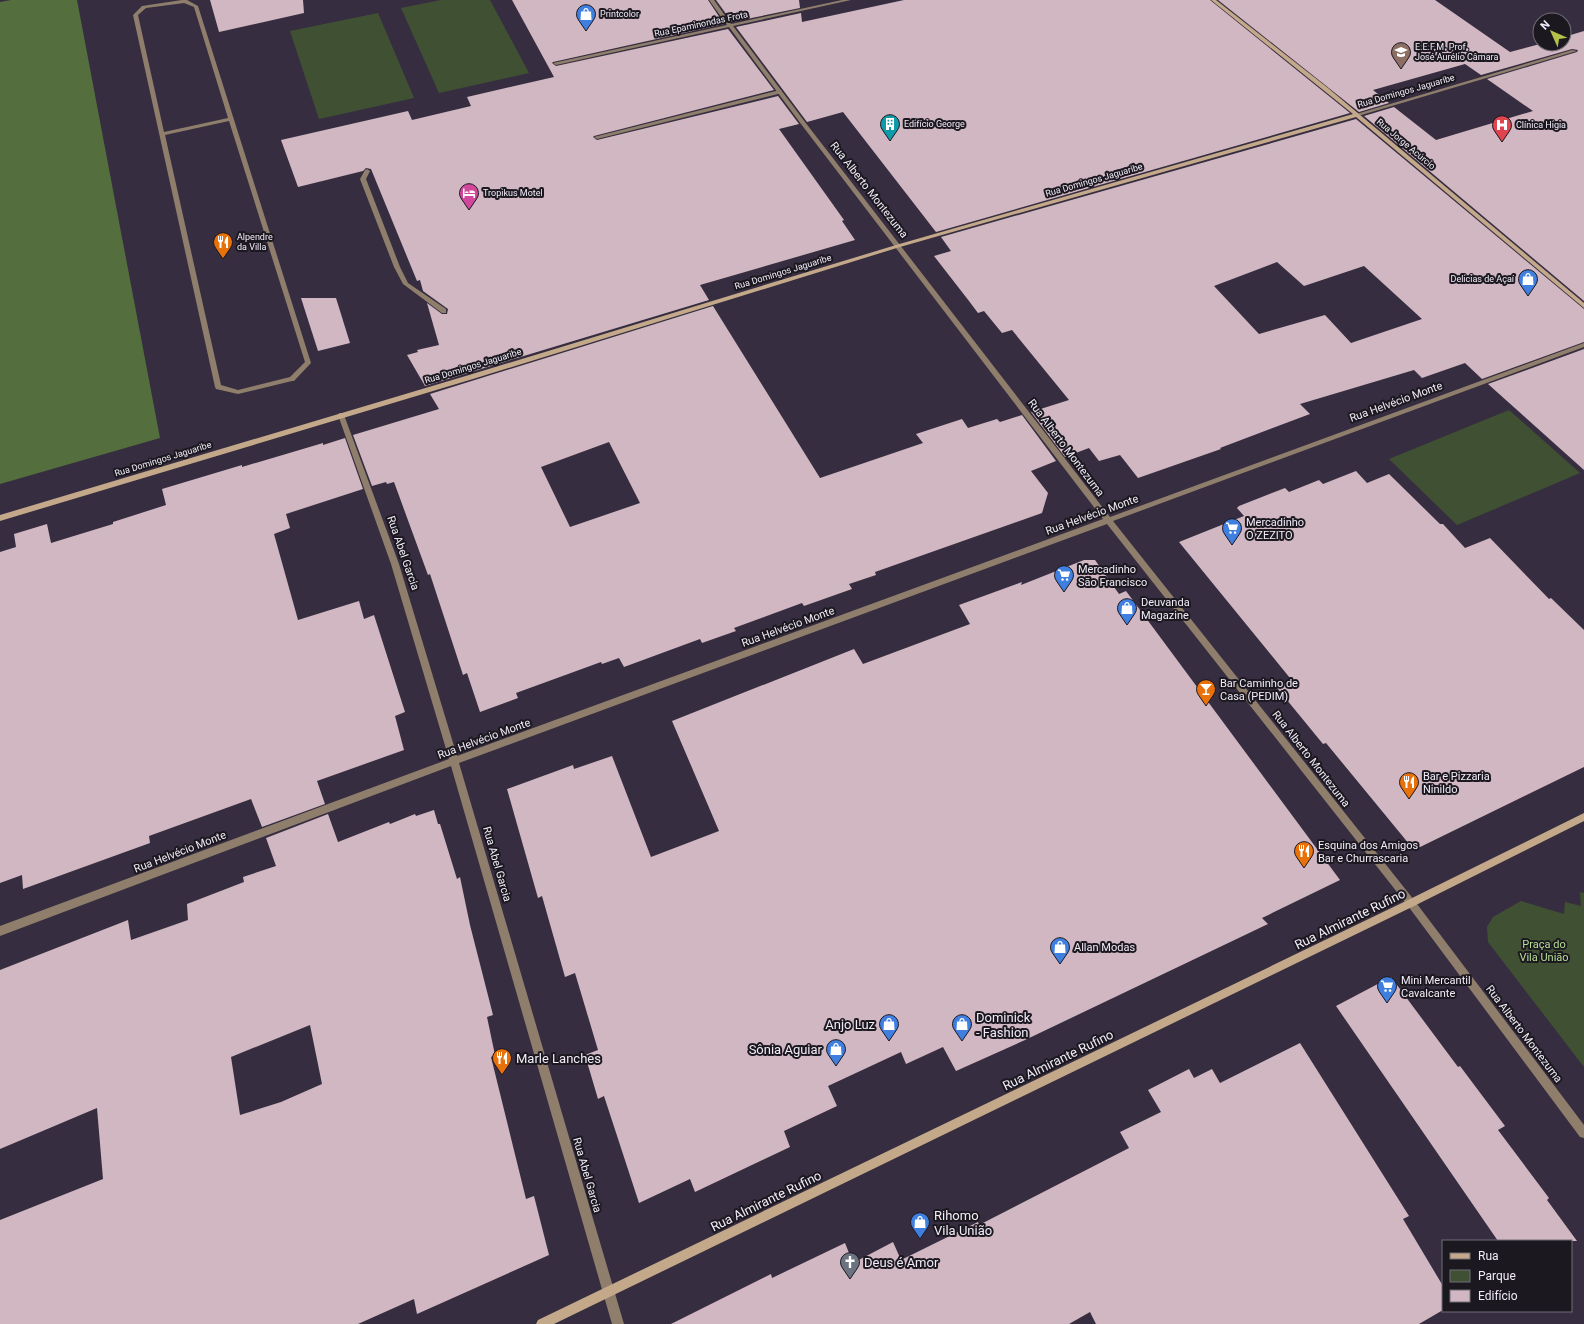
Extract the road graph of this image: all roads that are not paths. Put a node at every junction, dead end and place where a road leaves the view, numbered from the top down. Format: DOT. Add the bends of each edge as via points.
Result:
graph roads {
  1 [pos="711,0"];
  2 [pos="849,0"];
  3 [pos="1213,0"];
  4 [pos="173,1"];
  5 [pos="730,27"];
  6 [pos="1574,51"];
  7 [pos="556,63"];
  8 [pos="780,92"];
  9 [pos="1356,115"];
  10 [pos="232,119"];
  11 [pos="162,134"];
  12 [pos="597,137"];
  13 [pos="367,171"];
  14 [pos="898,246"];
  15 [pos="1584,306"];
  16 [pos="444,311"];
  17 [pos="1584,345"];
  18 [pos="341,415"];
  19 [pos="0,518"];
  20 [pos="1108,520"];
  21 [pos="454,761"];
  22 [pos="1584,817"];
  23 [pos="1411,904"];
  24 [pos="0,931"];
  25 [pos="1584,1133"];
  26 [pos="608,1291"];
  27 [pos="542,1324"];
  28 [pos="618,1324"];
  1 -- 5 [label="street, Rua Alberto Montezuma"];
  2 -- 5 [label="street, Rua Epaminondas Frota"];
  3 -- 9 [label="street, Rua Jorge Acúrcio"];
  4 -- 10 [label="street" via="185,1 196,6"];
  4 -- 11 [label="street" via="144,8 135,15"];
  5 -- 7 [label="street, Rua Epaminondas Frota"];
  5 -- 8 [label="street, Rua Alberto Montezuma"];
  6 -- 9 [label="street, Rua Domingos Jaguaribe"];
  8 -- 12 [label="street"];
  8 -- 14 [label="street, Rua Alberto Montezuma"];
  9 -- 14 [label="street, Rua Domingos Jaguaribe"];
  9 -- 15 [label="street, Rua Jorge Acúrcio"];
  10 -- 11 [label="street"];
  10 -- 11 [label="street" via="308,363 292,378 238,392 218,387"];
  13 -- 16 [label="street" via="363,178 403,279 406,284"];
  14 -- 18 [label="street, Rua Domingos Jaguaribe"];
  14 -- 20 [label="street, Rua Alberto Montezuma"];
  17 -- 20 [label="street, Rua Helvécio Monte"];
  18 -- 19 [label="street, Rua Domingos Jaguaribe"];
  18 -- 21 [label="street, Rua Abel Garcia" via="395,564"];
  20 -- 21 [label="street, Rua Helvécio Monte"];
  20 -- 23 [label="street, Rua Alberto Montezuma"];
  21 -- 24 [label="street, Rua Helvécio Monte"];
  21 -- 26 [label="street, Rua Abel Garcia"];
  22 -- 23 [label="street, Rua Almirante Rufino"];
  23 -- 25 [label="street, Rua Alberto Montezuma"];
  23 -- 26 [label="street, Rua Almirante Rufino"];
  26 -- 27 [label="street, Rua Almirante Rufino"];
  26 -- 28 [label="street, Rua Abel Garcia"];
}
